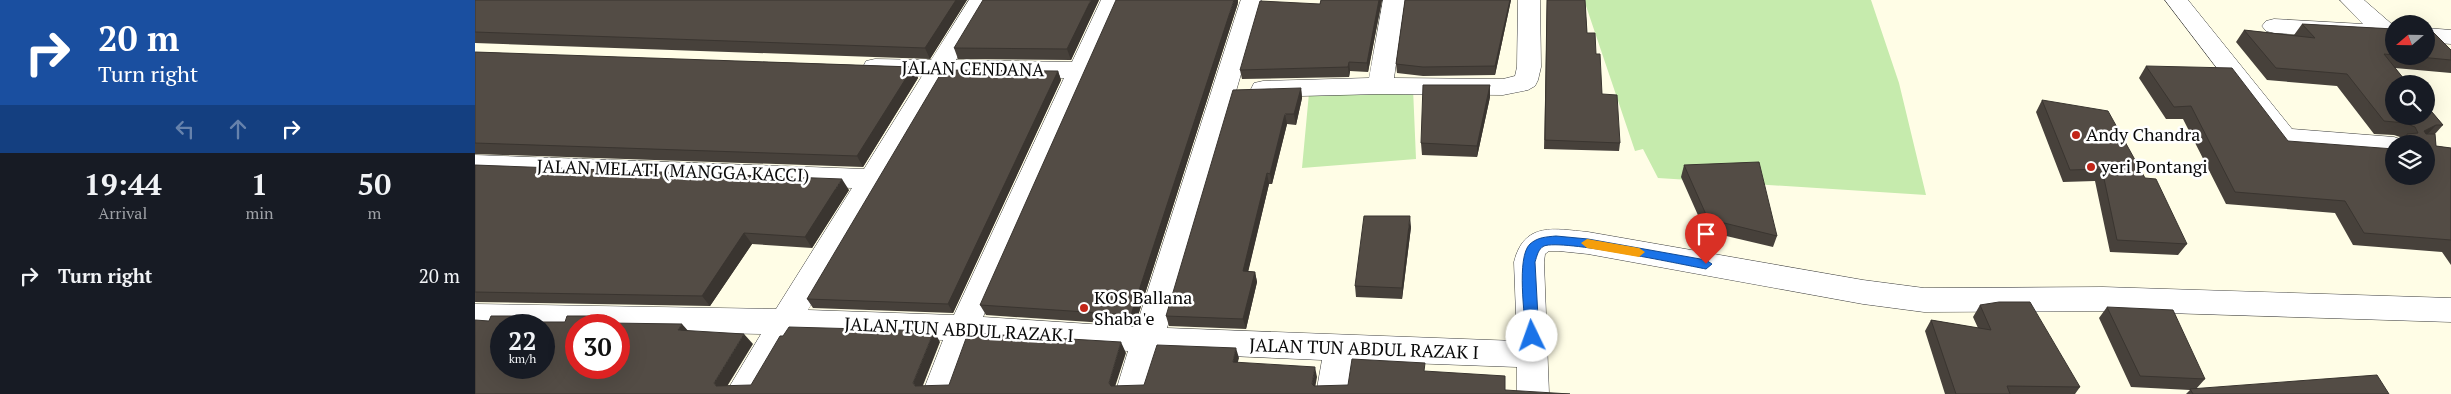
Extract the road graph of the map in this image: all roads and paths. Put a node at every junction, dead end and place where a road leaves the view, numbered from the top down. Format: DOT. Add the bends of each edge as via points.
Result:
graph roads {
  1 [pos="980,0"];
  2 [pos="1112,0"];
  3 [pos="1394,0"];
  4 [pos="1529,0"];
  5 [pos="2176,0"];
  6 [pos="2351,0"];
  7 [pos="1251,2"];
  8 [pos="2274,26"];
  9 [pos="2385,29"];
  10 [pos="2385,33"];
  11 [pos="2435,36"];
  12 [pos="2451,37"];
  13 [pos="849,66"];
  14 [pos="938,69"];
  15 [pos="1081,70"];
  16 [pos="1380,86"];
  17 [pos="1224,90"];
  18 [pos="2385,145"];
  19 [pos="475,164"];
  20 [pos="872,179"];
  21 [pos="2451,310"];
  22 [pos="475,316"];
  23 [pos="785,322"];
  24 [pos="963,328"];
  25 [pos="1148,340"];
  26 [pos="1339,348"];
  27 [pos="1533,355"];
  28 [pos="741,394"];
  29 [pos="938,394"];
  30 [pos="1131,394"];
  31 [pos="1332,394"];
  32 [pos="1533,394"];
  1 -- 14 [label="street"];
  2 -- 15 [label="street"];
  3 -- 16 [label="street"];
  4 -- 16 [label="street" via="1529,67 1526,80 1503,87"];
  5 -- 18 [label="street" via="2284,138"];
  6 -- 9 [label="street"];
  7 -- 17 [label="street"];
  8 -- 10 [label="street"];
  11 -- 12 [label="street"];
  13 -- 14 [label="street, JALAN CENDANA"];
  14 -- 15 [label="street, JALAN CENDANA"];
  14 -- 20 [label="street"];
  15 -- 24 [label="street"];
  16 -- 17 [label="street"];
  17 -- 25 [label="street"];
  19 -- 20 [label="street, JALAN MELATI (MANGGA KACCI)"];
  20 -- 23 [label="street"];
  21 -- 27 [label="street" via="2103,299 1924,300 1556,240 1542,242 1533,248 1529,262"];
  22 -- 23 [label="street, JALAN TUN ABDUL RAZAK I"];
  23 -- 24 [label="street, JALAN TUN ABDUL RAZAK I"];
  23 -- 28 [label="street"];
  24 -- 25 [label="street, JALAN TUN ABDUL RAZAK I"];
  24 -- 29 [label="street"];
  25 -- 26 [label="street, JALAN TUN ABDUL RAZAK I"];
  25 -- 30 [label="street"];
  26 -- 27 [label="street, JALAN TUN ABDUL RAZAK I"];
  26 -- 31 [label="street"];
  27 -- 32 [label="street"];
}
